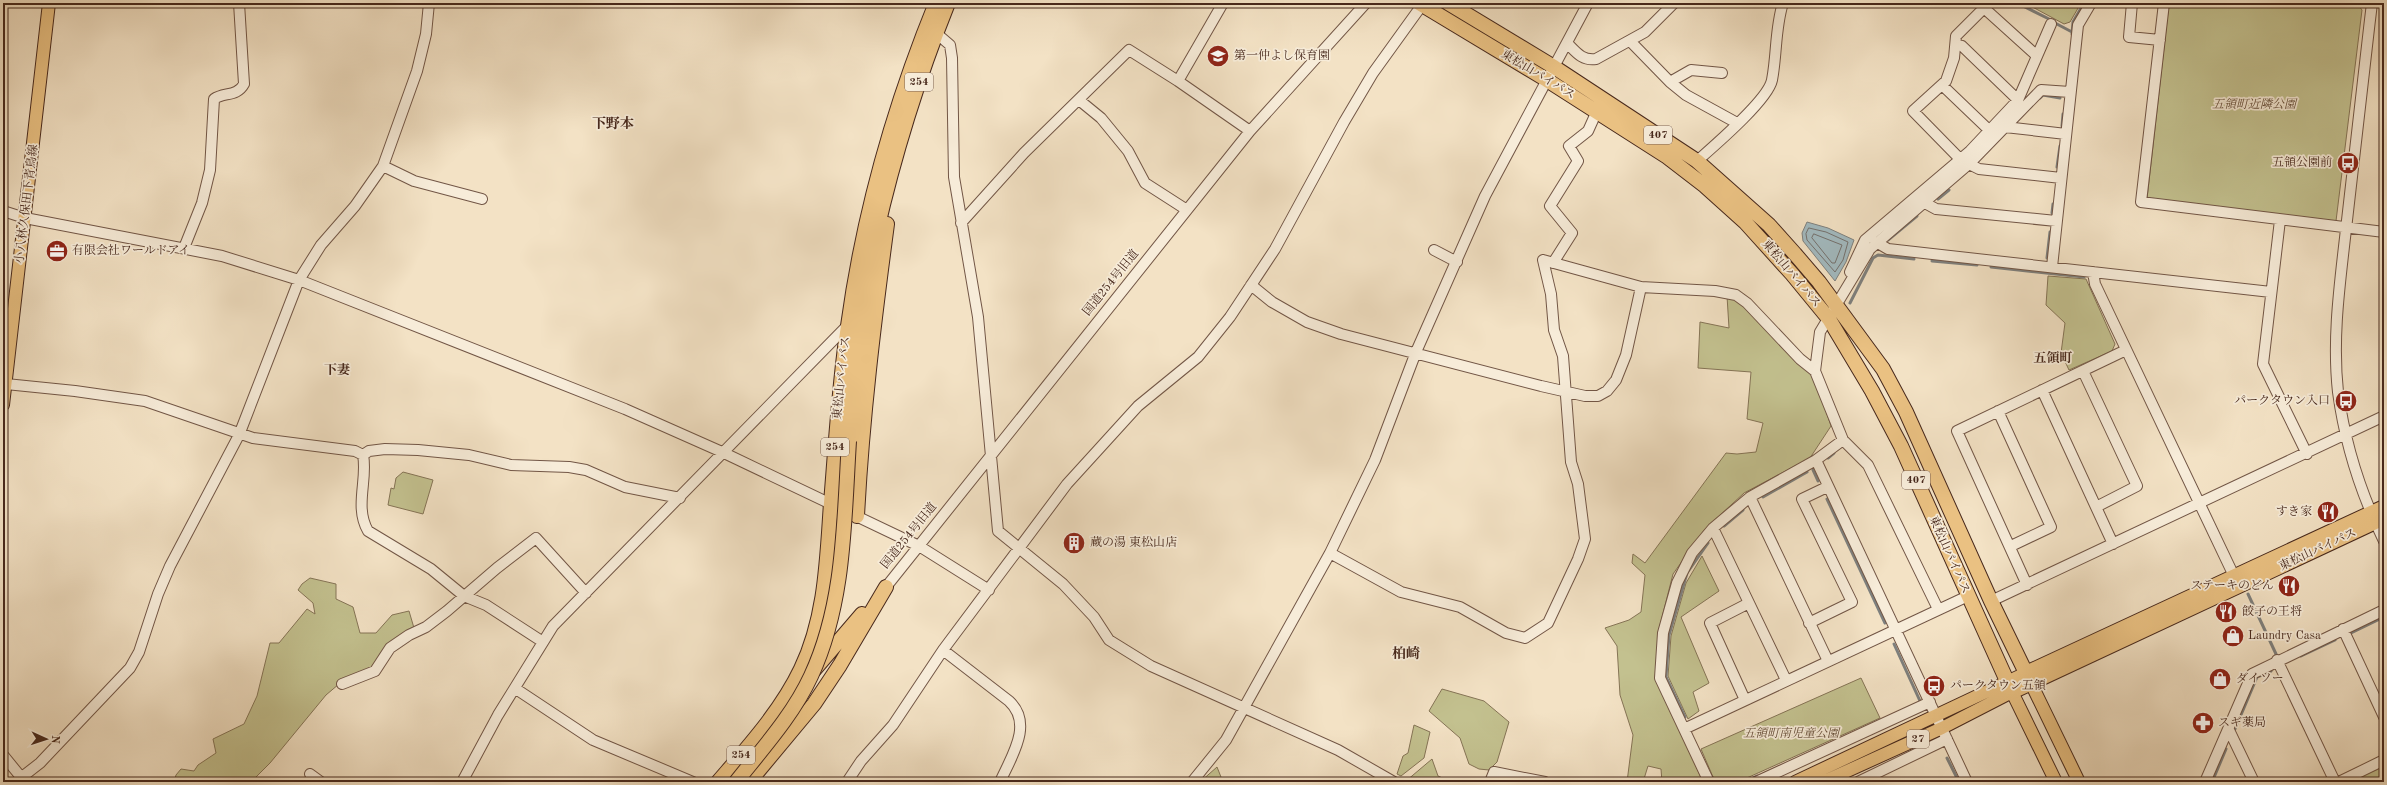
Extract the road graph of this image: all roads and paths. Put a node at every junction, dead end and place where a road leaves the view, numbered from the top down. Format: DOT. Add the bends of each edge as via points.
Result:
graph roads {
  1 [pos="50,3"];
  2 [pos="239,3"];
  3 [pos="429,3"];
  4 [pos="936,3"];
  5 [pos="948,3"];
  6 [pos="1223,3"];
  7 [pos="1366,3"];
  8 [pos="1448,3"];
  9 [pos="1588,3"];
  10 [pos="1674,3"];
  11 [pos="1783,3"];
  12 [pos="2091,3"];
  13 [pos="2132,3"];
  14 [pos="2164,3"];
  15 [pos="2372,3"];
  16 [pos="1420,4"];
  17 [pos="1985,5"];
  18 [pos="2051,24"];
  19 [pos="936,32"];
  20 [pos="2160,40"];
  21 [pos="1631,42"];
  22 [pos="1567,43"];
  23 [pos="1956,44"];
  24 [pos="2036,55"];
  25 [pos="1554,67"];
  26 [pos="1722,73"];
  27 [pos="1547,80"];
  28 [pos="1178,81"];
  29 [pos="1670,82"];
  30 [pos="1943,86"];
  31 [pos="2022,88"];
  32 [pos="2041,90"];
  33 [pos="2070,92"];
  34 [pos="1079,100"];
  35 [pos="2018,100"];
  36 [pos="1597,111"];
  37 [pos="1737,124"];
  38 [pos="2005,127"];
  39 [pos="1250,131"];
  40 [pos="1990,131"];
  41 [pos="2066,134"];
  42 [pos="1697,161"];
  43 [pos="895,162"];
  44 [pos="1964,162"];
  45 [pos="383,166"];
  46 [pos="2061,178"];
  47 [pos="482,199"];
  48 [pos="1925,203"];
  49 [pos="1186,210"];
  50 [pos="3,211"];
  51 [pos="25,218"];
  52 [pos="2280,220"];
  53 [pos="2056,221"];
  54 [pos="961,223"];
  55 [pos="2346,228"];
  56 [pos="2384,232"];
  57 [pos="1876,242"];
  58 [pos="184,248"];
  59 [pos="1434,250"];
  60 [pos="1457,262"];
  61 [pos="1553,263"];
  62 [pos="2052,267"];
  63 [pos="2093,272"];
  64 [pos="299,280"];
  65 [pos="1251,285"];
  66 [pos="1641,287"];
  67 [pos="1848,290"];
  68 [pos="2271,292"];
  69 [pos="1836,305"];
  70 [pos="1829,319"];
  71 [pos="848,325"];
  72 [pos="2126,350"];
  73 [pos="1416,352"];
  74 [pos="1815,371"];
  75 [pos="2083,371"];
  76 [pos="6,384"];
  77 [pos="2042,390"];
  78 [pos="1566,392"];
  79 [pos="3,405"];
  80 [pos="1998,411"];
  81 [pos="2384,416"];
  82 [pos="2346,434"];
  83 [pos="240,435"];
  84 [pos="1843,440"];
  85 [pos="722,452"];
  86 [pos="992,453"];
  87 [pos="2307,454"];
  88 [pos="363,455"];
  89 [pos="1816,460"];
  90 [pos="1827,486"];
  91 [pos="1750,497"];
  92 [pos="680,498"];
  93 [pos="2200,504"];
  94 [pos="831,505"];
  95 [pos="2096,507"];
  96 [pos="2384,507"];
  97 [pos="857,516"];
  98 [pos="2377,518"];
  99 [pos="1713,528"];
  100 [pos="2384,541"];
  101 [pos="2113,544"];
  102 [pos="919,546"];
  103 [pos="2011,546"];
  104 [pos="1019,549"];
  105 [pos="1330,553"];
  106 [pos="2234,576"];
  107 [pos="2027,585"];
  108 [pos="886,587"];
  109 [pos="989,590"];
  110 [pos="586,593"];
  111 [pos="464,596"];
  112 [pos="1968,596"];
  113 [pos="1991,601"];
  114 [pos="1750,603"];
  115 [pos="1938,609"];
  116 [pos="2384,610"];
  117 [pos="1809,623"];
  118 [pos="2343,628"];
  119 [pos="1895,630"];
  120 [pos="543,642"];
  121 [pos="943,650"];
  122 [pos="2277,660"];
  123 [pos="1828,661"];
  124 [pos="2029,678"];
  125 [pos="1786,680"];
  126 [pos="342,684"];
  127 [pos="802,684"];
  128 [pos="2009,687"];
  129 [pos="516,689"];
  130 [pos="819,697"];
  131 [pos="1745,700"];
  132 [pos="1930,702"];
  133 [pos="1244,708"];
  134 [pos="1936,715"];
  135 [pos="2384,717"];
  136 [pos="763,728"];
  137 [pos="1942,728"];
  138 [pos="1684,729"];
  139 [pos="2229,730"];
  140 [pos="1947,739"];
  141 [pos="3,755"];
  142 [pos="2384,760"];
  143 [pos="310,774"];
  144 [pos="24,780"];
  145 [pos="321,782"];
  146 [pos="462,782"];
  147 [pos="693,782"];
  148 [pos="718,782"];
  149 [pos="736,782"];
  150 [pos="750,782"];
  151 [pos="847,782"];
  152 [pos="1000,782"];
  153 [pos="1192,782"];
  154 [pos="1394,782"];
  155 [pos="1490,782"];
  156 [pos="1545,782"];
  157 [pos="1709,782"];
  158 [pos="1756,782"];
  159 [pos="1795,782"];
  160 [pos="1823,782"];
  161 [pos="1858,782"];
  162 [pos="1967,782"];
  163 [pos="2056,782"];
  164 [pos="2078,782"];
  165 [pos="2205,782"];
  166 [pos="2254,782"];
  167 [pos="2335,782"];
  168 [pos="2339,782"];
  1 -- 51 [label="main road, 小八林久保田下青鳥線"];
  2 -- 58 [label="street" via="244,84 241,90 214,99 210,170 202,203"];
  3 -- 45 [label="street" via="426,34 417,71"];
  4 -- 71 [label="highway, 東松山バイパス / 254" via="908,76 884,156 866,222"];
  5 -- 19 [label="highway, 東松山バイパス / 254"];
  6 -- 28 [label="street"];
  7 -- 39 [label="street, 国道254号旧道"];
  8 -- 25 [label="highway, 東松山バイパス / 407"];
  9 -- 22 [label="street"];
  10 -- 21 [label="street"];
  11 -- 37 [label="street" via="1772,80 1767,90"];
  12 -- 33 [label="street" via="2078,25"];
  13 -- 20 [label="street" via="2129,37"];
  14 -- 20 [label="street"];
  15 -- 55 [label="street"];
  16 -- 27 [label="highway, 東松山バイパス / 407"];
  16 -- 65 [label="street" via="1373,73 1275,249"];
  17 -- 23 [label="street" via="1956,36"];
  17 -- 24 [label="street"];
  18 -- 24 [label="street"];
  19 -- 43 [label="highway, 東松山バイパス / 254"];
  19 -- 54 [label="street" via="950,45 952,58 952,148"];
  20 -- 52 [label="street" via="2141,202"];
  21 -- 22 [label="street" via="1589,60 1583,58"];
  21 -- 29 [label="street"];
  22 -- 25 [label="street"];
  23 -- 30 [label="street" via="1954,58"];
  23 -- 35 [label="street" via="1962,46"];
  24 -- 31 [label="street"];
  25 -- 27 [label="street"];
  25 -- 42 [label="highway, 東松山バイパス / 407"];
  26 -- 29 [label="street" via="1691,70"];
  27 -- 36 [label="highway, 東松山バイパス / 407"];
  27 -- 60 [label="street" via="1485,196"];
  28 -- 34 [label="street" via="1129,50"];
  28 -- 39 [label="street"];
  29 -- 37 [label="street" via="1686,95"];
  30 -- 40 [label="street"];
  30 -- 44 [label="street" via="1929,95 1913,111"];
  31 -- 32 [label="street"];
  31 -- 35 [label="street"];
  32 -- 33 [label="street"];
  32 -- 38 [label="street"];
  33 -- 41 [label="street"];
  34 -- 49 [label="street" via="1101,118 1128,151 1145,183"];
  34 -- 54 [label="street" via="1024,153"];
  35 -- 40 [label="street"];
  36 -- 61 [label="street" via="1588,131 1569,146 1578,161 1550,206 1572,233"];
  36 -- 70 [label="highway, 東松山バイパス / 407" via="1671,160 1725,204 1762,239"];
  37 -- 42 [label="street"];
  38 -- 41 [label="street"];
  38 -- 44 [label="street"];
  39 -- 49 [label="street, 国道254号旧道"];
  40 -- 44 [label="street"];
  41 -- 46 [label="street"];
  42 -- 69 [label="highway, 東松山バイパス / 407" via="1768,225"];
  43 -- 97 [label="highway" via="861,435"];
  43 -- 149 [label="highway, 東松山バイパス / 254, bridge" via="876,234 867,281 849,441 835,602 824,644 811,676 794,706"];
  44 -- 46 [label="street" via="1979,170"];
  44 -- 48 [label="street"];
  44 -- 67 [label="street" via="1865,240 1846,281"];
  45 -- 47 [label="street" via="414,181"];
  45 -- 64 [label="street" via="355,206 321,245"];
  46 -- 53 [label="street"];
  48 -- 53 [label="street" via="1936,210"];
  48 -- 57 [label="street"];
  49 -- 86 [label="street, 国道254号旧道"];
  50 -- 51 [label="street"];
  51 -- 58 [label="street"];
  51 -- 76 [label="main road, 小八林久保田下青鳥線"];
  52 -- 55 [label="street"];
  52 -- 68 [label="street"];
  53 -- 62 [label="street"];
  54 -- 86 [label="street" via="978,317"];
  55 -- 56 [label="street"];
  55 -- 82 [label="street" via="2336,331 2337,377"];
  57 -- 62 [label="street" via="1888,249"];
  57 -- 67 [label="street"];
  58 -- 64 [label="street" via="244,261"];
  59 -- 60 [label="street"];
  60 -- 73 [label="street"];
  61 -- 66 [label="street"];
  61 -- 78 [label="street" via="1543,260 1551,294 1554,330 1563,356"];
  62 -- 63 [label="street"];
  63 -- 68 [label="street"];
  63 -- 72 [label="street" via="2095,284"];
  64 -- 83 [label="street"];
  64 -- 85 [label="street" via="625,409"];
  65 -- 73 [label="street" via="1272,302 1307,322 1341,334"];
  65 -- 104 [label="street" via="1230,317 1198,356 1138,406 1067,484"];
  66 -- 74 [label="street" via="1715,291 1736,295"];
  66 -- 78 [label="street" via="1626,355 1616,380 1607,391 1598,396"];
  67 -- 69 [label="street"];
  68 -- 87 [label="street" via="2263,364"];
  69 -- 70 [label="street"];
  69 -- 113 [label="highway, 東松山バイパス / 407" via="1883,369 1906,412"];
  70 -- 74 [label="street" via="1820,332"];
  70 -- 112 [label="highway, 東松山バイパス / 407" via="1901,446"];
  71 -- 85 [label="street"];
  71 -- 94 [label="highway, 東松山バイパス / 254"];
  72 -- 75 [label="street"];
  72 -- 93 [label="street"];
  73 -- 78 [label="street" via="1449,363"];
  73 -- 105 [label="street" via="1375,460"];
  74 -- 84 [label="street"];
  75 -- 77 [label="street"];
  75 -- 95 [label="street" via="2137,486"];
  76 -- 79 [label="main road, 小八林久保田下青鳥線"];
  76 -- 83 [label="street" via="145,401"];
  77 -- 80 [label="street"];
  77 -- 95 [label="street"];
  78 -- 105 [label="street" via="1571,462 1579,490 1585,539 1548,623 1525,638 1506,633 1460,607 1401,592"];
  80 -- 103 [label="street" via="2051,527"];
  80 -- 103 [label="street" via="1957,431"];
  81 -- 82 [label="street"];
  82 -- 87 [label="street"];
  82 -- 98 [label="street"];
  83 -- 88 [label="street" via="355,451"];
  83 -- 144 [label="street" via="167,573 139,652 130,668"];
  84 -- 89 [label="street"];
  84 -- 115 [label="street" via="1868,465"];
  85 -- 92 [label="street"];
  85 -- 94 [label="street"];
  86 -- 102 [label="street, 国道254号旧道"];
  86 -- 104 [label="street" via="998,531"];
  87 -- 93 [label="street"];
  88 -- 92 [label="street" via="369,451 395,448 470,455 511,465 569,466 586,470 625,487"];
  88 -- 111 [label="street" via="365,464 362,502 368,531 431,569"];
  89 -- 90 [label="street"];
  89 -- 91 [label="street"];
  90 -- 117 [label="street" via="1802,499 1852,602"];
  90 -- 119 [label="street"];
  91 -- 99 [label="street"];
  91 -- 117 [label="street"];
  92 -- 110 [label="street"];
  93 -- 101 [label="street"];
  93 -- 106 [label="street"];
  94 -- 97 [label="street"];
  94 -- 136 [label="highway, 東松山バイパス / 254" via="823,596 810,647 797,676"];
  95 -- 101 [label="street"];
  96 -- 98 [label="highway, 東松山バイパス"];
  97 -- 102 [label="street"];
  98 -- 100 [label="street"];
  98 -- 106 [label="highway, 東松山バイパス"];
  98 -- 124 [label="highway, 東松山バイパス"];
  99 -- 114 [label="street"];
  99 -- 138 [label="street" via="1692,554 1677,583 1663,633 1660,678"];
  101 -- 107 [label="street"];
  102 -- 108 [label="street, 国道254号旧道"];
  102 -- 109 [label="street"];
  103 -- 107 [label="street"];
  104 -- 109 [label="street"];
  104 -- 133 [label="street" via="1063,584 1094,616 1110,640 1151,666"];
  105 -- 133 [label="street"];
  106 -- 124 [label="highway, 東松山バイパス"];
  107 -- 113 [label="street"];
  108 -- 127 [label="highway"];
  108 -- 130 [label="highway"];
  109 -- 121 [label="street"];
  110 -- 111 [label="street" via="536,538"];
  110 -- 120 [label="street" via="553,626"];
  111 -- 120 [label="street" via="486,605"];
  111 -- 126 [label="street" via="426,627 408,635 390,648 375,671"];
  112 -- 115 [label="street"];
  112 -- 128 [label="highway, 東松山バイパス / 407"];
  113 -- 124 [label="highway, 東松山バイパス / 407"];
  114 -- 125 [label="street"];
  114 -- 131 [label="street" via="1710,623"];
  115 -- 119 [label="street"];
  116 -- 118 [label="street"];
  117 -- 123 [label="street"];
  118 -- 122 [label="street"];
  118 -- 135 [label="street"];
  119 -- 123 [label="street"];
  119 -- 132 [label="street"];
  120 -- 129 [label="street"];
  121 -- 151 [label="street" via="893,725 861,761"];
  121 -- 152 [label="street" via="1016,707 1020,717 1021,734"];
  122 -- 139 [label="street" via="2252,674"];
  122 -- 167 [label="street"];
  123 -- 125 [label="street"];
  124 -- 128 [label="highway, 東松山バイパス"];
  124 -- 164 [label="main road"];
  125 -- 131 [label="street"];
  127 -- 130 [label="highway" via="813,684 818,690"];
  127 -- 136 [label="highway"];
  128 -- 134 [label="main road, 東松山バイパス / 27"];
  128 -- 137 [label="main road, 東松山バイパス / 27"];
  128 -- 163 [label="main road"];
  129 -- 146 [label="street"];
  129 -- 147 [label="street" via="593,740"];
  130 -- 150 [label="highway"];
  131 -- 138 [label="street"];
  132 -- 134 [label="street"];
  132 -- 158 [label="street"];
  133 -- 153 [label="street" via="1226,740"];
  133 -- 154 [label="street" via="1338,750"];
  134 -- 137 [label="street"];
  134 -- 159 [label="main road, 東松山バイパス / 27"];
  136 -- 148 [label="highway, 東松山バイパス / 254"];
  137 -- 140 [label="street"];
  137 -- 160 [label="main road, 東松山バイパス / 27"];
  138 -- 157 [label="street"];
  139 -- 165 [label="street"];
  139 -- 166 [label="street"];
  140 -- 161 [label="street"];
  140 -- 162 [label="street"];
  141 -- 144 [label="street"];
  142 -- 168 [label="street"];
  143 -- 145 [label="street"];
  155 -- 156 [label="street" via="1494,772"];
}
